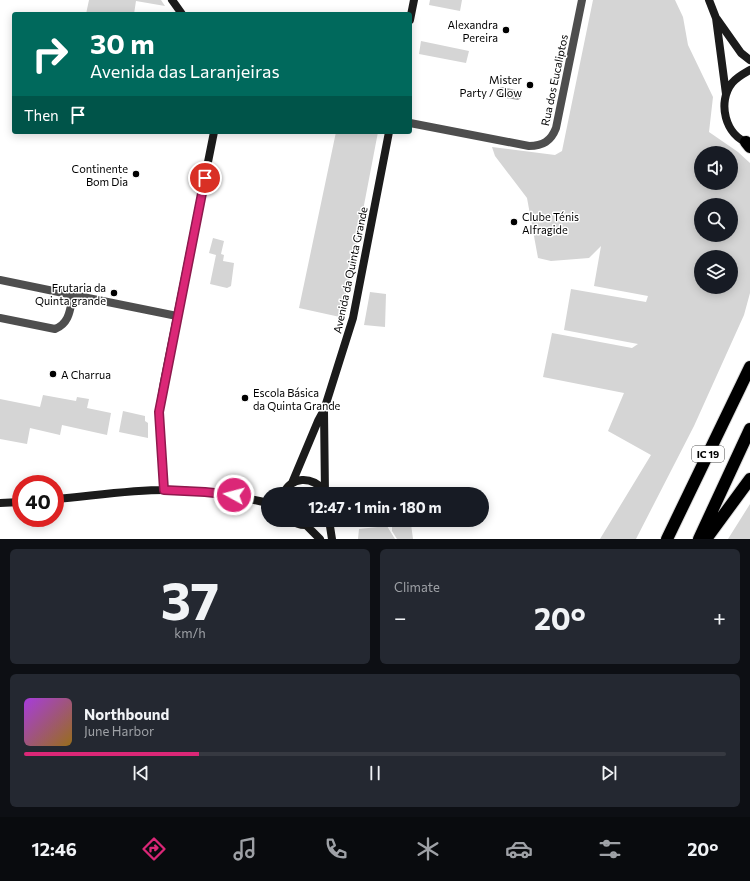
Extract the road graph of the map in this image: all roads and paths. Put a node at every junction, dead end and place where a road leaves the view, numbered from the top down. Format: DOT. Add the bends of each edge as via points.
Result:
graph roads {
  1 [pos="172,0"];
  2 [pos="414,0"];
  3 [pos="582,0"];
  4 [pos="709,0"];
  5 [pos="181,12"];
  6 [pos="412,12"];
  7 [pos="716,18"];
  8 [pos="750,60"];
  9 [pos="750,70"];
  10 [pos="726,94"];
  11 [pos="412,123"];
  12 [pos="214,134"];
  13 [pos="389,134"];
  14 [pos="749,144"];
  15 [pos="0,280"];
  16 [pos="72,295"];
  17 [pos="177,316"];
  18 [pos="0,318"];
  19 [pos="750,358"];
  20 [pos="748,370"];
  21 [pos="324,410"];
  22 [pos="750,429"];
  23 [pos="750,480"];
  24 [pos="292,483"];
  25 [pos="289,487"];
  26 [pos="321,487"];
  27 [pos="324,487"];
  28 [pos="164,490"];
  29 [pos="64,498"];
  30 [pos="261,501"];
  31 [pos="12,502"];
  32 [pos="0,503"];
  33 [pos="308,527"];
  34 [pos="330,527"];
  35 [pos="667,538"];
  36 [pos="320,539"];
  37 [pos="332,539"];
  38 [pos="699,539"];
  39 [pos="706,539"];
  1 -- 5 [label="street"];
  2 -- 6 [label="street"];
  3 -- 11 [label="street, Rua dos Eucaliptos" via="556,128 544,144 530,146"];
  4 -- 7 [label="street"];
  7 -- 8 [label="street" via="741,53"];
  7 -- 10 [label="street"];
  9 -- 10 [label="street" via="740,76"];
  10 -- 14 [label="street" via="725,117 737,136"];
  12 -- 17 [label="street"];
  13 -- 21 [label="street, Avenida da Quinta Grande" via="351,323"];
  15 -- 16 [label="street"];
  16 -- 17 [label="street"];
  16 -- 18 [label="street" via="68,320 63,326 55,329"];
  17 -- 28 [label="street" via="159,412"];
  19 -- 20 [label="highway"];
  20 -- 35 [label="highway, IC 19"];
  21 -- 24 [label="street, Avenida da Quinta Grande"];
  21 -- 27 [label="street, Avenida da Quinta Grande"];
  22 -- 38 [label="highway, IC 19"];
  23 -- 39 [label="highway"];
  24 -- 25 [label="street, Avenida da Quinta Grande"];
  24 -- 26 [label="street, Avenida da Quinta Grande" via="301,479 310,480"];
  28 -- 29 [label="street"];
  28 -- 30 [label="street" via="234,495"];
  31 -- 32 [label="street"];
  33 -- 36 [label="street"];
  34 -- 37 [label="street"];
}
